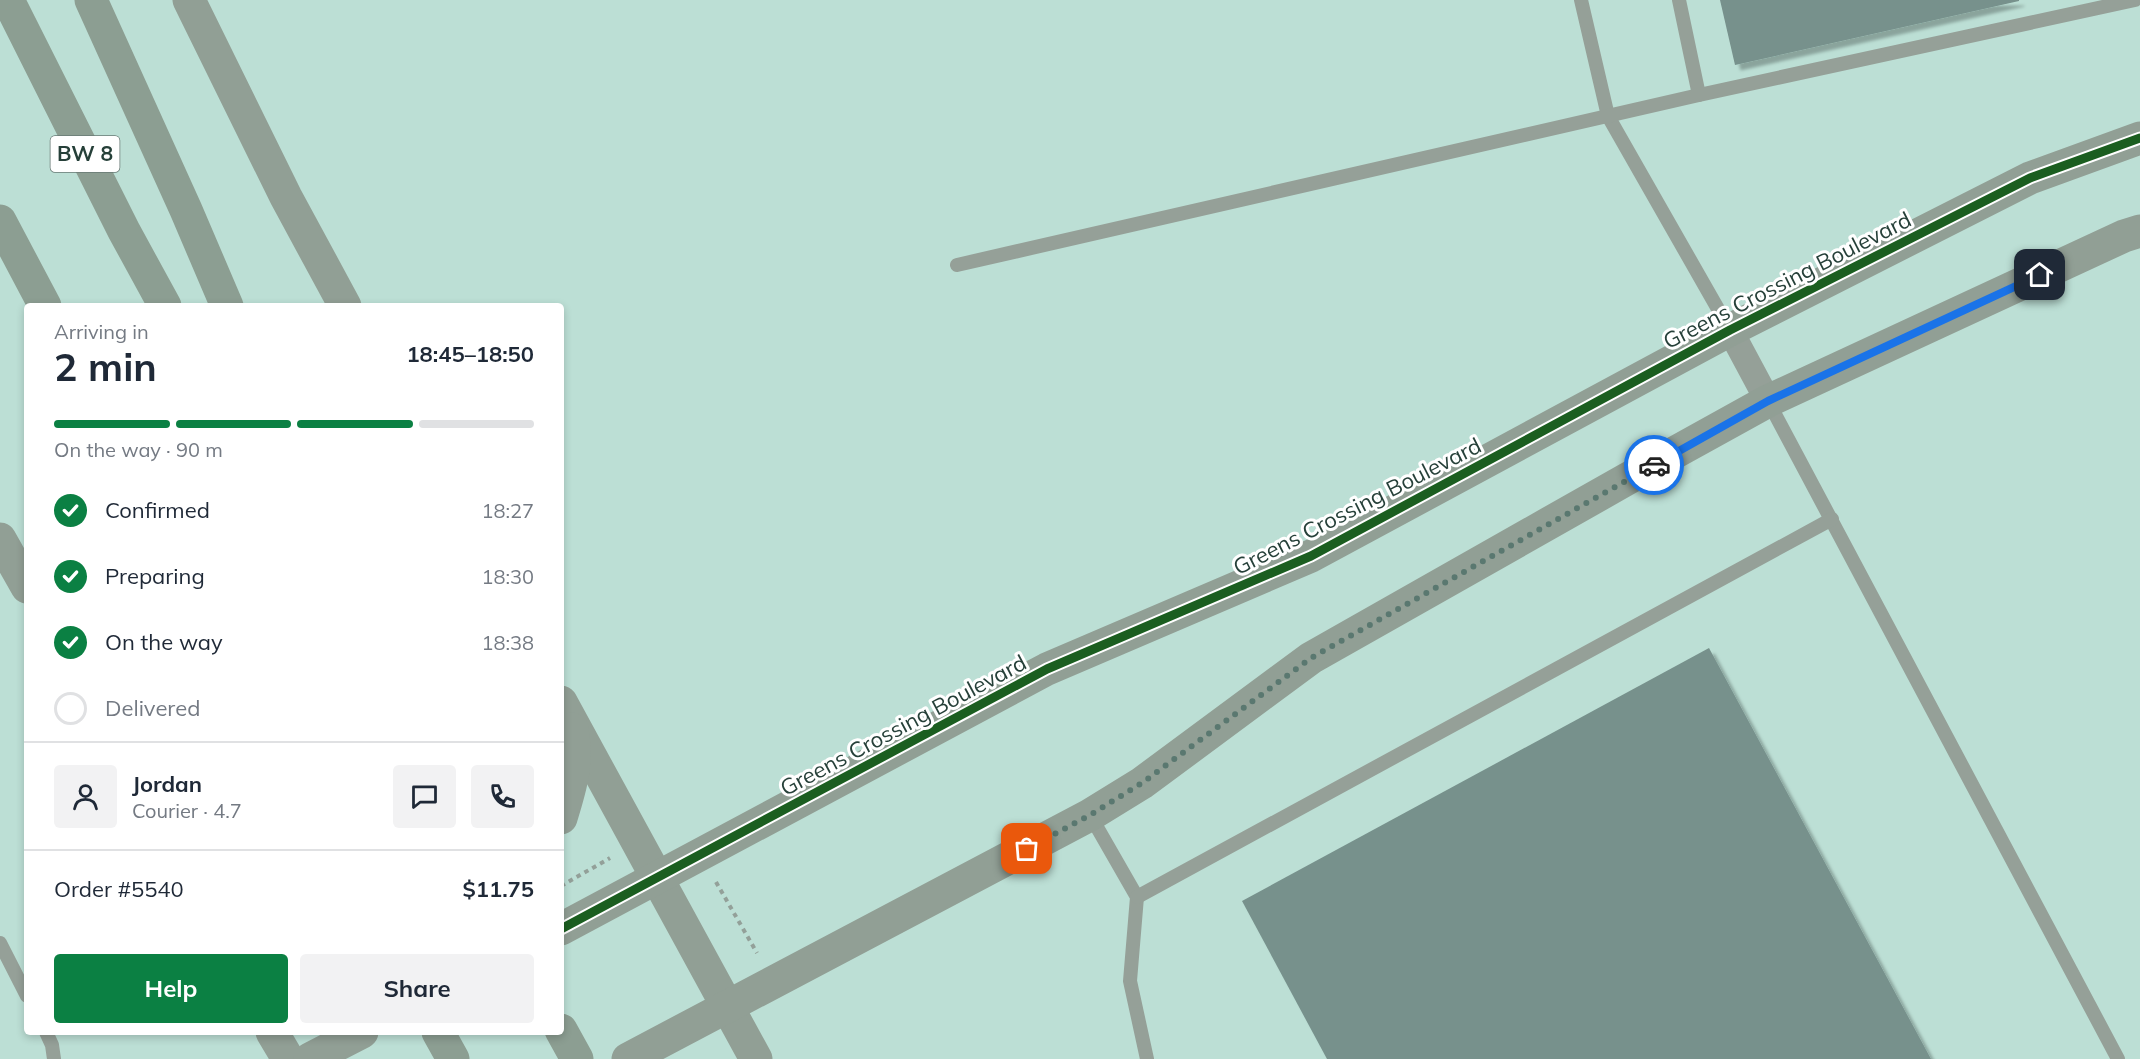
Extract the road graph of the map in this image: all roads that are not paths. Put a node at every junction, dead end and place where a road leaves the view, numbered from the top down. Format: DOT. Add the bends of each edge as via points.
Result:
graph roads {
  1 [pos="8,0"];
  2 [pos="91,0"];
  3 [pos="189,0"];
  4 [pos="1581,0"];
  5 [pos="1679,0"];
  6 [pos="2136,0"];
  7 [pos="1699,95"];
  8 [pos="1608,116"];
  9 [pos="2140,138"];
  10 [pos="0,221"];
  11 [pos="2140,231"];
  12 [pos="957,265"];
  13 [pos="0,270"];
  14 [pos="43,303"];
  15 [pos="163,303"];
  16 [pos="225,303"];
  17 [pos="343,303"];
  18 [pos="24,304"];
  19 [pos="1730,330"];
  20 [pos="1768,401"];
  21 [pos="1832,519"];
  22 [pos="0,539"];
  23 [pos="24,582"];
  24 [pos="566,710"];
  25 [pos="564,809"];
  26 [pos="1090,815"];
  27 [pos="658,879"];
  28 [pos="1137,897"];
  29 [pos="564,927"];
  30 [pos="0,943"];
  31 [pos="24,990"];
  32 [pos="727,1006"];
  33 [pos="47,1035"];
  34 [pos="274,1035"];
  35 [pos="356,1035"];
  36 [pos="440,1035"];
  37 [pos="564,1035"];
  38 [pos="54,1059"];
  39 [pos="288,1059"];
  40 [pos="310,1059"];
  41 [pos="453,1059"];
  42 [pos="577,1059"];
  43 [pos="628,1059"];
  44 [pos="756,1059"];
  45 [pos="1147,1059"];
  46 [pos="2118,1059"];
  1 -- 15 [label="highway, BW 8"];
  2 -- 16 [label="highway"];
  3 -- 17 [label="street" via="286,197"];
  4 -- 8 [label="lane"];
  5 -- 7 [label="lane"];
  6 -- 7 [label="lane"];
  7 -- 8 [label="lane"];
  8 -- 12 [label="lane"];
  8 -- 19 [label="lane"];
  9 -- 19 [label="street, Greens Crossing Boulevard" via="2030,178"];
  10 -- 14 [label="highway"];
  11 -- 20 [label="street"];
  13 -- 18 [label="highway"];
  19 -- 20 [label="street"];
  19 -- 27 [label="street, Greens Crossing Boulevard" via="1311,556 1047,669"];
  20 -- 21 [label="lane"];
  20 -- 26 [label="street" via="1311,658 1142,783"];
  21 -- 28 [label="lane"];
  21 -- 46 [label="lane"];
  22 -- 23 [label="street"];
  24 -- 25 [label="street" via="576,750 573,781"];
  24 -- 27 [label="street"];
  26 -- 28 [label="lane"];
  26 -- 32 [label="street"];
  27 -- 29 [label="street, Greens Crossing Boulevard"];
  27 -- 32 [label="street"];
  28 -- 45 [label="lane" via="1130,981"];
  30 -- 31 [label="lane"];
  32 -- 43 [label="street"];
  32 -- 44 [label="street"];
  33 -- 38 [label="lane"];
  34 -- 39 [label="street"];
  35 -- 40 [label="street"];
  36 -- 41 [label="highway"];
  37 -- 42 [label="highway"];
}
